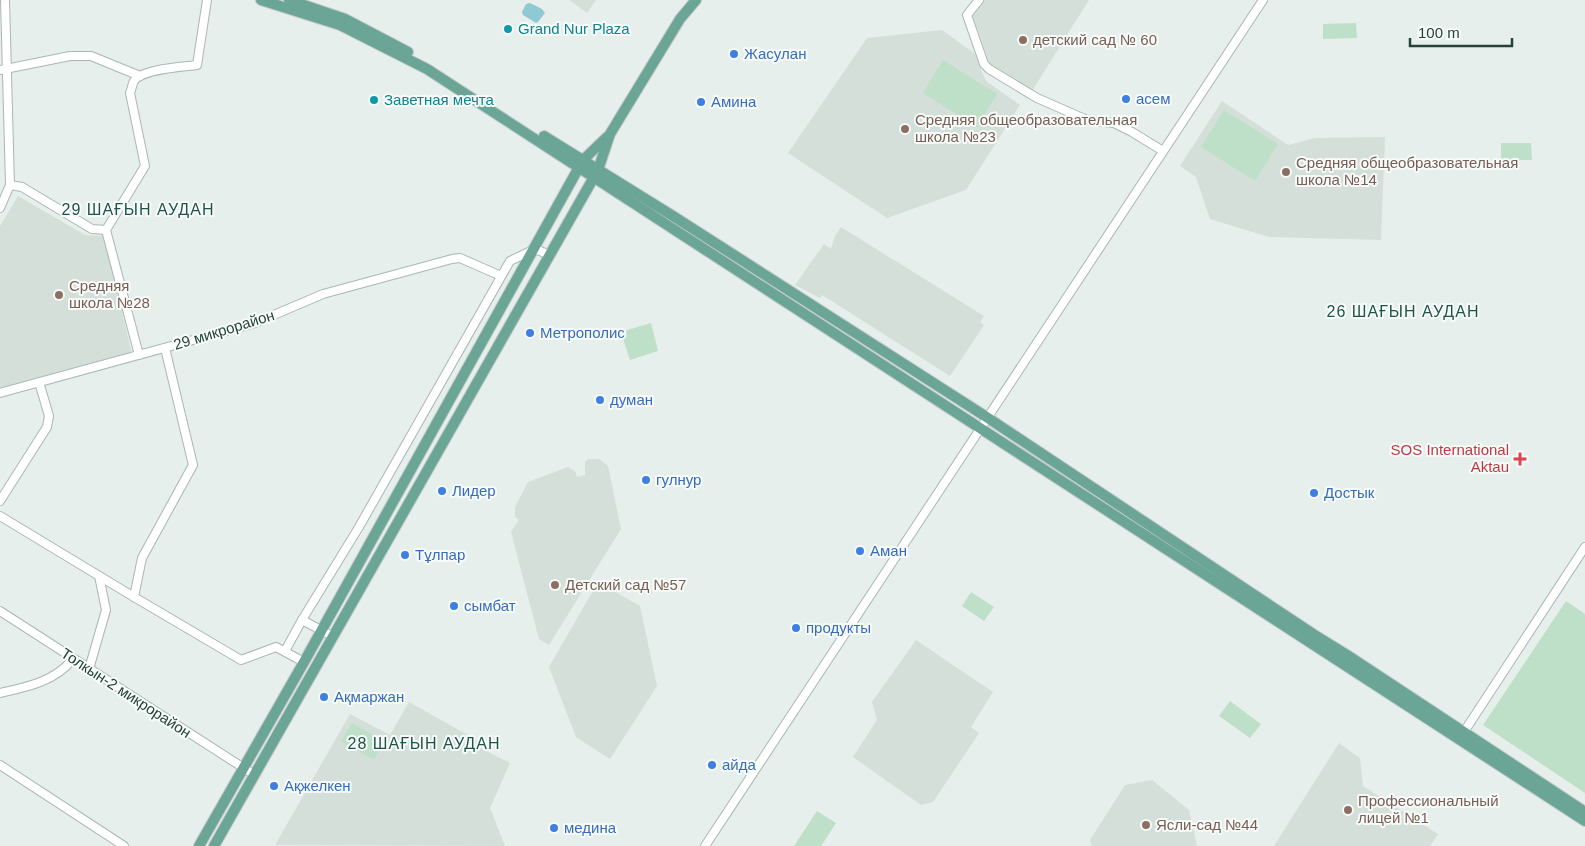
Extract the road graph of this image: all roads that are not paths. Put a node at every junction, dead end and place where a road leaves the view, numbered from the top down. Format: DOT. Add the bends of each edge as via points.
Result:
graph roads {
  1 [pos="5,0"];
  2 [pos="207,0"];
  3 [pos="261,0"];
  4 [pos="289,0"];
  5 [pos="696,0"];
  6 [pos="978,0"];
  7 [pos="1264,0"];
  8 [pos="4,70"];
  9 [pos="140,76"];
  10 [pos="452,81"];
  11 [pos="610,134"];
  12 [pos="1163,151"];
  13 [pos="581,164"];
  14 [pos="596,174"];
  15 [pos="10,185"];
  16 [pos="1,205"];
  17 [pos="106,230"];
  18 [pos="535,249"];
  19 [pos="550,255"];
  20 [pos="501,276"];
  21 [pos="165,348"];
  22 [pos="139,355"];
  23 [pos="39,382"];
  24 [pos="0,393"];
  25 [pos="988,418"];
  26 [pos="981,429"];
  27 [pos="0,501"];
  28 [pos="0,516"];
  29 [pos="1585,547"];
  30 [pos="99,576"];
  31 [pos="134,598"];
  32 [pos="0,611"];
  33 [pos="302,620"];
  34 [pos="322,630"];
  35 [pos="332,636"];
  36 [pos="285,651"];
  37 [pos="73,659"];
  38 [pos="304,662"];
  39 [pos="89,669"];
  40 [pos="0,693"];
  41 [pos="1461,736"];
  42 [pos="0,765"];
  43 [pos="243,768"];
  44 [pos="253,774"];
  45 [pos="1585,812"];
  46 [pos="1585,821"];
  47 [pos="124,846"];
  48 [pos="199,846"];
  49 [pos="214,846"];
  50 [pos="705,846"];
  1 -- 8 [label="street"];
  2 -- 9 [label="street" via="196,65"];
  3 -- 10 [label="main road" via="340,25"];
  4 -- 10 [label="main road" via="345,19 423,59"];
  5 -- 11 [label="main road" via="680,19"];
  6 -- 12 [label="street" via="966,15 984,64 989,69 1037,98 1087,120 1114,123"];
  7 -- 12 [label="street"];
  8 -- 9 [label="street" via="70,56 91,56"];
  8 -- 15 [label="street"];
  9 -- 17 [label="street" via="134,81 130,93 145,166"];
  10 -- 13 [label="main road"];
  11 -- 13 [label="main road"];
  11 -- 14 [label="main road"];
  12 -- 25 [label="street"];
  13 -- 14 [label="main road"];
  13 -- 18 [label="main road"];
  14 -- 19 [label="main road"];
  14 -- 25 [label="main road" via="651,202"];
  14 -- 26 [label="main road"];
  15 -- 16 [label="street"];
  15 -- 17 [label="street" via="22,187 92,229"];
  17 -- 22 [label="street"];
  18 -- 19 [label="street"];
  18 -- 20 [label="street" via="510,261"];
  18 -- 34 [label="main road"];
  19 -- 35 [label="main road"];
  20 -- 21 [label="street, 29 микрорайон" via="460,258 452,259 323,294 255,323"];
  20 -- 33 [label="street" via="364,518"];
  21 -- 22 [label="street, 29 микрорайон"];
  21 -- 31 [label="street" via="193,465 142,558"];
  22 -- 23 [label="street, 29 микрорайон"];
  23 -- 24 [label="street, 29 микрорайон"];
  23 -- 27 [label="street" via="48,416 47,427"];
  25 -- 26 [label="street"];
  25 -- 41 [label="main road"];
  26 -- 41 [label="main road"];
  26 -- 50 [label="street"];
  28 -- 30 [label="street"];
  29 -- 41 [label="street"];
  30 -- 31 [label="street"];
  30 -- 39 [label="street" via="106,610"];
  31 -- 36 [label="street" via="241,660 276,647"];
  32 -- 37 [label="street, Толкын-2 микрорайон"];
  33 -- 34 [label="street"];
  33 -- 36 [label="street"];
  34 -- 35 [label="street"];
  34 -- 38 [label="main road"];
  35 -- 44 [label="main road"];
  36 -- 38 [label="street"];
  37 -- 39 [label="street, Толкын-2 микрорайон"];
  37 -- 40 [label="street" via="38,684"];
  38 -- 43 [label="main road"];
  39 -- 43 [label="street, Толкын-2 микрорайон"];
  41 -- 45 [label="main road"];
  41 -- 46 [label="main road"];
  42 -- 47 [label="street"];
  43 -- 44 [label="street, Толкын-2 микрорайон"];
  43 -- 48 [label="main road"];
  44 -- 49 [label="main road"];
}
